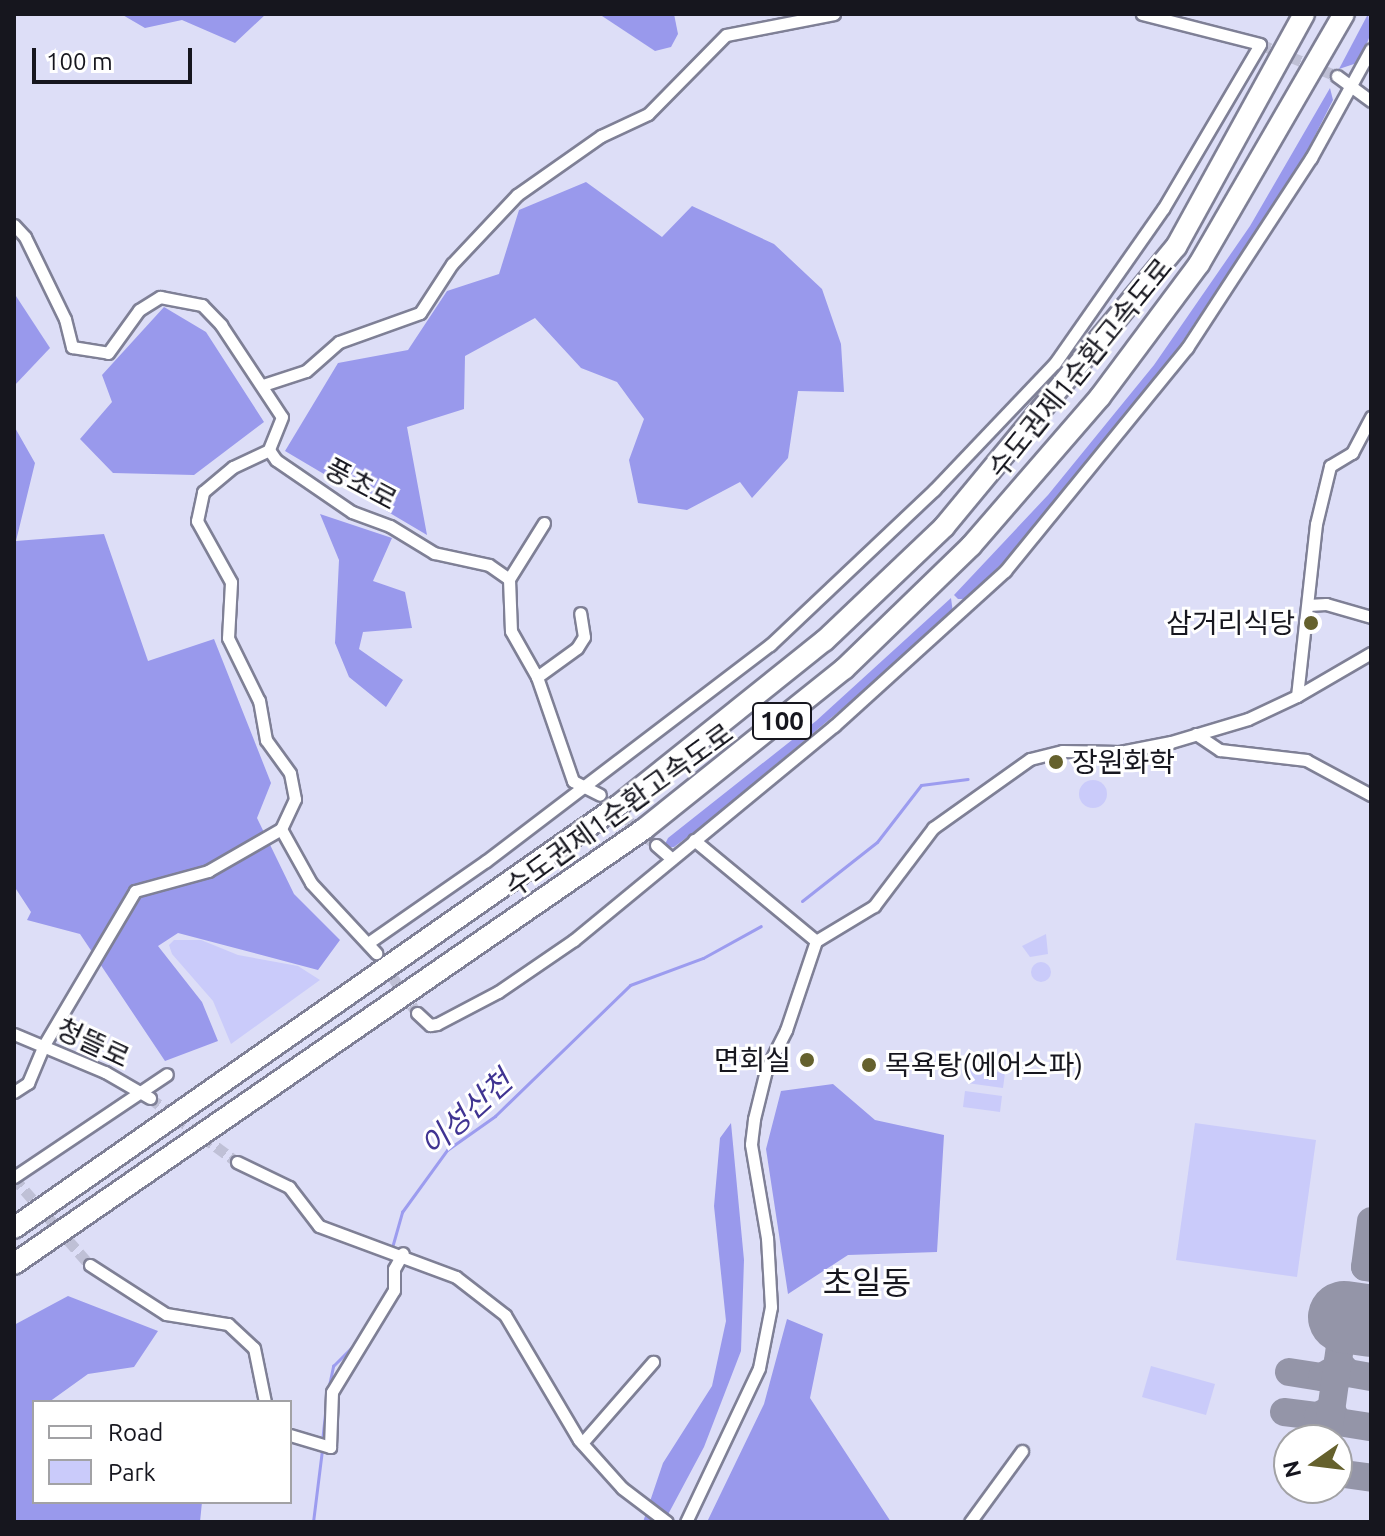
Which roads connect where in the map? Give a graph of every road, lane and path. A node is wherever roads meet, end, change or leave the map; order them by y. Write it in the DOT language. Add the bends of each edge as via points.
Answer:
graph roads {
  1 [pos="834,14"];
  2 [pos="1142,14"];
  3 [pos="1304,14"];
  4 [pos="1344,14"];
  5 [pos="1371,49"];
  6 [pos="1337,76"];
  7 [pos="1353,84"];
  8 [pos="1371,101"];
  9 [pos="14,225"];
  10 [pos="263,385"];
  11 [pos="1371,417"];
  12 [pos="269,450"];
  13 [pos="544,523"];
  14 [pos="509,579"];
  15 [pos="1308,605"];
  16 [pos="580,613"];
  17 [pos="1371,617"];
  18 [pos="1371,653"];
  19 [pos="537,677"];
  20 [pos="1297,696"];
  21 [pos="1196,734"];
  22 [pos="582,785"];
  23 [pos="600,795"];
  24 [pos="1371,795"];
  25 [pos="281,829"];
  26 [pos="694,840"];
  27 [pos="656,845"];
  28 [pos="672,859"];
  29 [pos="816,941"];
  30 [pos="417,1013"];
  31 [pos="14,1034"];
  32 [pos="44,1045"];
  33 [pos="167,1074"];
  34 [pos="138,1091"];
  35 [pos="14,1092"];
  36 [pos="150,1098"];
  37 [pos="237,1162"];
  38 [pos="14,1177"];
  39 [pos="14,1228"];
  40 [pos="403,1253"];
  41 [pos="90,1265"];
  42 [pos="14,1267"];
  43 [pos="653,1362"];
  44 [pos="265,1400"];
  45 [pos="292,1436"];
  46 [pos="582,1443"];
  47 [pos="1022,1451"];
  48 [pos="667,1522"];
  49 [pos="686,1522"];
  50 [pos="970,1522"];
  1 -- 10 [label="street" via="726,35 648,114 601,136 517,195 452,264 420,313 339,342 306,371"];
  2 -- 22 [label="street" via="1260,44 1124,268 1055,363 934,490 770,645"];
  3 -- 39 [label="highway, 수도권제1순환고속도로 / 100" via="1176,247 944,527 857,610 619,805"];
  4 -- 42 [label="highway, 수도권제1순환고속도로 / 100" via="1199,264 1100,397 971,546 844,669 631,839"];
  5 -- 7 [label="street"];
  6 -- 7 [label="street"];
  7 -- 8 [label="street"];
  7 -- 26 [label="street" via="1294,187 1187,348 1028,545 938,635"];
  9 -- 10 [label="street" via="65,319 72,347 108,353 139,310 171,295 213,313"];
  10 -- 12 [label="street" via="282,417"];
  11 -- 15 [label="street" via="1352,453 1330,466 1316,524"];
  12 -- 14 [label="street, 풍초로" via="321,495 434,553 489,565"];
  12 -- 25 [label="street" via="233,467 203,492 197,521 231,582 228,638 259,701 266,740 290,773 295,799"];
  13 -- 14 [label="street"];
  14 -- 19 [label="street" via="511,631"];
  15 -- 17 [label="street" via="1326,604"];
  15 -- 20 [label="street"];
  16 -- 19 [label="street" via="584,637 577,648"];
  18 -- 20 [label="street"];
  19 -- 22 [label="street" via="573,781"];
  20 -- 21 [label="street"];
  21 -- 24 [label="street" via="1220,750 1306,760"];
  21 -- 29 [label="street" via="1120,752 1062,751 1030,759 933,828 874,906"];
  22 -- 23 [label="street"];
  22 -- 25 [label="street" via="372,948 311,883"];
  25 -- 32 [label="street" via="208,871 135,891"];
  26 -- 28 [label="street"];
  26 -- 29 [label="street"];
  27 -- 28 [label="street"];
  28 -- 30 [label="street" via="601,920 498,992 437,1024 430,1025"];
  29 -- 49 [label="street" via="786,1030 766,1070 754,1119 751,1144 767,1238 771,1307 759,1368"];
  31 -- 32 [label="street, 청뜰로"];
  32 -- 34 [label="street, 청뜰로"];
  32 -- 35 [label="street" via="28,1083"];
  33 -- 34 [label="street"];
  34 -- 36 [label="street, 청뜰로"];
  34 -- 38 [label="street"];
  37 -- 40 [label="street" via="289,1187 319,1226"];
  40 -- 45 [label="street" via="394,1269 394,1290 332,1392 330,1447"];
  40 -- 46 [label="street" via="456,1277 505,1315"];
  41 -- 44 [label="street" via="166,1314 228,1324 254,1348"];
  43 -- 46 [label="street"];
  46 -- 48 [label="street" via="622,1488"];
  47 -- 50 [label="street"];
}
